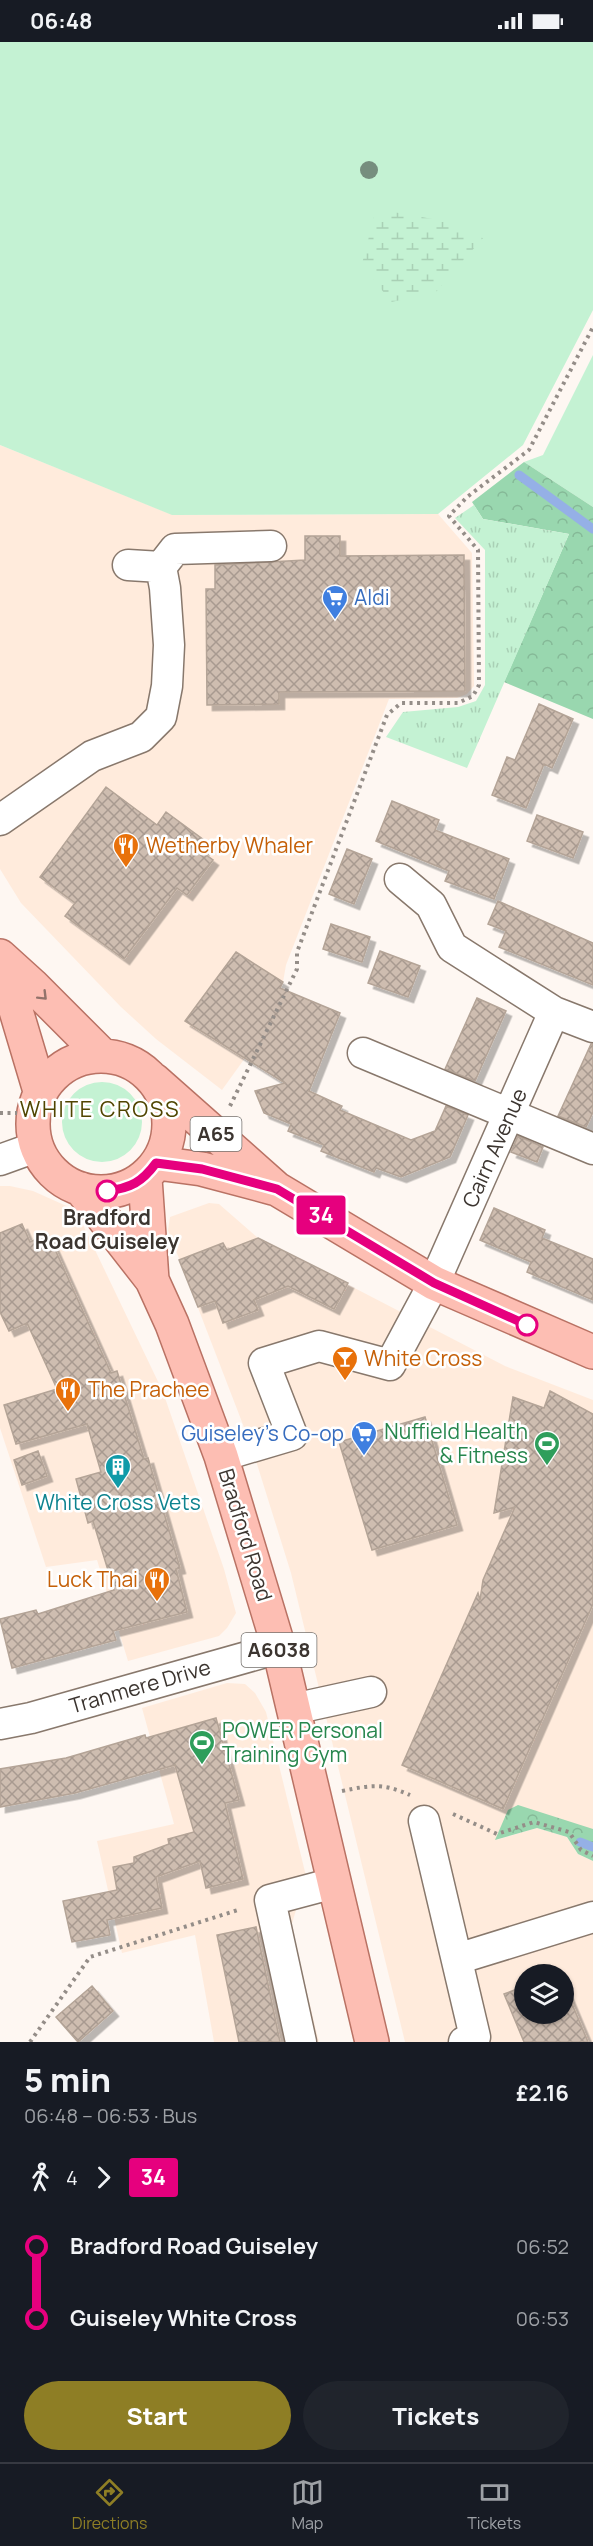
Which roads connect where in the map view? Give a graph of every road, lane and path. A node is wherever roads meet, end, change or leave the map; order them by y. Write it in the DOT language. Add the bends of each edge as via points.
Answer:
graph roads {
  1 [pos="593,327"];
  2 [pos="271,546"];
  3 [pos="128,565"];
  4 [pos="161,567"];
  5 [pos="0,820"];
  6 [pos="400,879"];
  7 [pos="0,957"];
  8 [pos="554,1012"];
  9 [pos="593,1027"];
  10 [pos="363,1053"];
  11 [pos="102,1055"];
  12 [pos="154,1080"];
  13 [pos="40,1091"];
  14 [pos="229,1109"];
  15 [pos="510,1114"];
  16 [pos="36,1148"];
  17 [pos="593,1149"];
  18 [pos="0,1160"];
  19 [pos="151,1171"];
  20 [pos="81,1189"];
  21 [pos="277,1189"];
  22 [pos="152,1280"];
  23 [pos="434,1283"];
  24 [pos="593,1352"];
  25 [pos="221,1456"];
  26 [pos="279,1648"];
  27 [pos="371,1692"];
  28 [pos="293,1709"];
  29 [pos="0,1724"];
  30 [pos="424,1821"];
  31 [pos="497,1834"];
  32 [pos="593,1856"];
  33 [pos="334,1883"];
  34 [pos="270,1900"];
  35 [pos="593,1917"];
  36 [pos="457,1959"];
  37 [pos="30,2042"];
  38 [pos="302,2042"];
  39 [pos="372,2042"];
  40 [pos="464,2042"];
  1 -- 14 [label="path" via="529,450 466,497 449,516 478,550 479,685 473,696 458,703 401,703 387,715 297,952 297,969"];
  2 -- 4 [label="street" via="175,549"];
  3 -- 4 [label="street"];
  4 -- 5 [label="street" via="169,645 161,717 141,737 92,756"];
  6 -- 8 [label="street" via="431,905 452,947"];
  7 -- 11 [label="main road, one-way"];
  7 -- 13 [label="main road"];
  8 -- 9 [label="street"];
  8 -- 15 [label="street, Cairn Avenue"];
  10 -- 15 [label="street"];
  11 -- 12 [label="main road, A65" via="139,1066"];
  11 -- 13 [label="main road, A65" via="66,1064"];
  12 -- 19 [label="main road, A65" via="165,1099 169,1121 166,1143"];
  12 -- 21 [label="main road, A65"];
  13 -- 16 [label="main road, A65" via="33,1113"];
  15 -- 17 [label="street"];
  15 -- 23 [label="street, Cairn Avenue"];
  16 -- 18 [label="street"];
  16 -- 20 [label="main road, A65" via="46,1166"];
  19 -- 20 [label="main road, A65" via="122,1189"];
  19 -- 21 [label="main road, A65" via="202,1169"];
  19 -- 22 [label="main road, Bradford Road / A6038"];
  20 -- 22 [label="main road, Bradford Road / A6038"];
  21 -- 23 [label="main road, A65"];
  22 -- 25 [label="main road, Bradford Road / A6038"];
  23 -- 24 [label="main road, A65"];
  23 -- 25 [label="street, Cairn Avenue" via="390,1365 318,1346 264,1363 292,1436"];
  25 -- 26 [label="main road, Bradford Road / A6038"];
  26 -- 28 [label="main road, Bradford Road / A6038"];
  26 -- 29 [label="street, Tranmere Drive"];
  27 -- 28 [label="street"];
  28 -- 33 [label="main road, Bradford Road / A6038"];
  30 -- 36 [label="street"];
  31 -- 32 [label="path" via="534,1822 570,1832 581,1850"];
  33 -- 34 [label="street"];
  33 -- 39 [label="main road, Bradford Road / A6038"];
  34 -- 37 [label="path" via="90,1957"];
  34 -- 38 [label="street"];
  35 -- 36 [label="street"];
  36 -- 40 [label="street" via="475,2037"];
}
